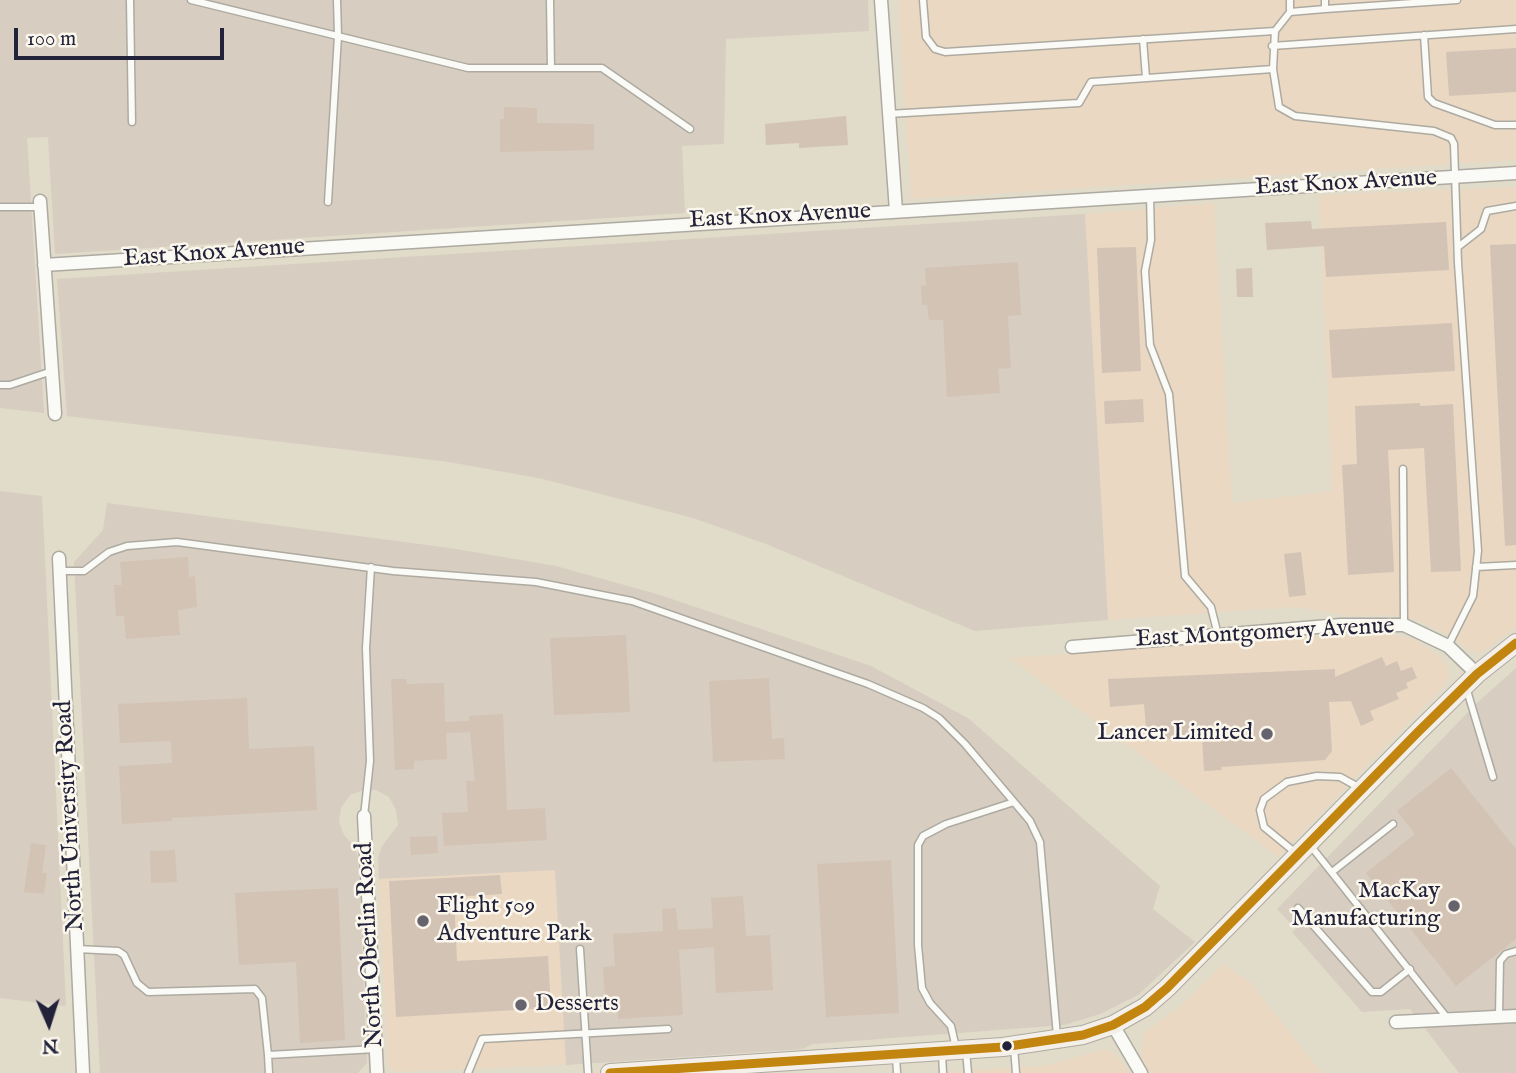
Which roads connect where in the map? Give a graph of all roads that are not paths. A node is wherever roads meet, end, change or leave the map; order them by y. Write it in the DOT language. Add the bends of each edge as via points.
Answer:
graph roads {
  1 [pos="130,0"];
  2 [pos="191,0"];
  3 [pos="337,0"];
  4 [pos="550,0"];
  5 [pos="881,0"];
  6 [pos="923,0"];
  7 [pos="1290,0"];
  8 [pos="1325,0"];
  9 [pos="1457,0"];
  10 [pos="1325,9"];
  11 [pos="1290,12"];
  12 [pos="1516,29"];
  13 [pos="1275,31"];
  14 [pos="1424,35"];
  15 [pos="338,36"];
  16 [pos="1143,39"];
  17 [pos="1272,46"];
  18 [pos="551,68"];
  19 [pos="1273,69"];
  20 [pos="1146,78"];
  21 [pos="888,114"];
  22 [pos="132,122"];
  23 [pos="1516,125"];
  24 [pos="690,130"];
  25 [pos="1516,173"];
  26 [pos="1457,177"];
  27 [pos="1150,195"];
  28 [pos="328,202"];
  29 [pos="41,204"];
  30 [pos="1516,206"];
  31 [pos="0,207"];
  32 [pos="896,211"];
  33 [pos="1458,247"];
  34 [pos="44,265"];
  35 [pos="52,371"];
  36 [pos="0,385"];
  37 [pos="55,414"];
  38 [pos="1403,469"];
  39 [pos="60,565"];
  40 [pos="1516,565"];
  41 [pos="1476,567"];
  42 [pos="371,568"];
  43 [pos="1404,625"];
  44 [pos="1219,635"];
  45 [pos="1516,643"];
  46 [pos="1448,646"];
  47 [pos="1072,647"];
  48 [pos="1471,680"];
  49 [pos="1493,778"];
  50 [pos="1362,789"];
  51 [pos="1014,802"];
  52 [pos="364,816"];
  53 [pos="1393,824"];
  54 [pos="1304,849"];
  55 [pos="1332,872"];
  56 [pos="1298,908"];
  57 [pos="580,949"];
  58 [pos="77,950"];
  59 [pos="1516,951"];
  60 [pos="1410,969"];
  61 [pos="1516,1016"];
  62 [pos="1499,1017"];
  63 [pos="1448,1019"];
  64 [pos="1396,1022"];
  65 [pos="1113,1025"];
  66 [pos="668,1029"];
  67 [pos="586,1033"];
  68 [pos="1057,1040"];
  69 [pos="1014,1046"];
  70 [pos="376,1049"];
  71 [pos="954,1050"];
  72 [pos="896,1054"];
  73 [pos="268,1055"];
  74 [pos="818,1066"];
  75 [pos="784,1067"];
  76 [pos="689,1070"];
  77 [pos="1140,1071"];
  78 [pos="83,1073"];
  79 [pos="269,1073"];
  80 [pos="377,1073"];
  81 [pos="468,1073"];
  82 [pos="588,1073"];
  83 [pos="610,1073"];
  84 [pos="897,1073"];
  85 [pos="943,1073"];
  86 [pos="968,1073"];
  87 [pos="1016,1073"];
  1 -- 22 [label="lane"];
  2 -- 15 [label="lane"];
  3 -- 15 [label="lane"];
  4 -- 18 [label="lane"];
  5 -- 21 [label="street"];
  6 -- 16 [label="lane" via="926,37 935,49 945,52"];
  7 -- 11 [label="lane"];
  8 -- 10 [label="lane"];
  9 -- 10 [label="lane"];
  10 -- 11 [label="lane"];
  11 -- 13 [label="lane"];
  12 -- 14 [label="lane"];
  13 -- 16 [label="lane"];
  13 -- 17 [label="lane"];
  14 -- 17 [label="lane"];
  14 -- 23 [label="lane" via="1428,97 1434,103 1495,125"];
  15 -- 18 [label="lane" via="468,68"];
  15 -- 28 [label="lane"];
  16 -- 20 [label="lane"];
  17 -- 19 [label="lane"];
  18 -- 24 [label="lane" via="602,68"];
  19 -- 20 [label="lane"];
  19 -- 26 [label="lane" via="1275,98 1285,112 1445,135 1454,144"];
  20 -- 21 [label="lane" via="1090,82 1079,103"];
  21 -- 32 [label="street"];
  25 -- 26 [label="street, East Knox Avenue"];
  26 -- 27 [label="street, East Knox Avenue"];
  26 -- 33 [label="lane"];
  27 -- 32 [label="street, East Knox Avenue"];
  27 -- 44 [label="lane" via="1151,240 1145,271 1150,345 1169,394 1185,576 1211,607"];
  29 -- 31 [label="lane"];
  29 -- 34 [label="street"];
  30 -- 33 [label="lane" via="1487,211 1481,229"];
  32 -- 34 [label="street, East Knox Avenue"];
  33 -- 41 [label="lane"];
  34 -- 35 [label="street"];
  35 -- 36 [label="lane"];
  35 -- 37 [label="street"];
  38 -- 43 [label="lane"];
  39 -- 42 [label="lane" via="84,571 108,552 156,542 210,545"];
  39 -- 58 [label="street, North University Road"];
  40 -- 41 [label="lane"];
  41 -- 46 [label="lane" via="1473,596"];
  42 -- 51 [label="lane" via="536,582 632,601 868,684 939,718"];
  42 -- 52 [label="lane" via="366,648 370,761"];
  43 -- 44 [label="street, East Montgomery Avenue"];
  43 -- 46 [label="street, East Montgomery Avenue"];
  44 -- 47 [label="street, East Montgomery Avenue"];
  45 -- 48 [label="main road"];
  46 -- 48 [label="street, East Montgomery Avenue"];
  48 -- 49 [label="lane"];
  48 -- 50 [label="main road"];
  50 -- 54 [label="main road"];
  50 -- 54 [label="lane" via="1340,777 1317,776 1287,782 1265,799 1260,810 1264,827"];
  51 -- 68 [label="lane" via="1030,821 1043,853"];
  51 -- 71 [label="lane" via="946,824 923,836 918,845 922,988 951,1026"];
  52 -- 70 [label="street, North Oberlin Road"];
  53 -- 55 [label="lane"];
  54 -- 55 [label="lane"];
  54 -- 65 [label="main road" via="1167,988"];
  55 -- 60 [label="lane"];
  56 -- 60 [label="lane" via="1373,992 1390,987"];
  57 -- 67 [label="lane"];
  58 -- 73 [label="lane" via="118,951 137,983 148,992 255,989 262,998"];
  58 -- 78 [label="street, North University Road"];
  59 -- 62 [label="lane" via="1500,961"];
  60 -- 63 [label="lane"];
  61 -- 62 [label="street"];
  62 -- 63 [label="street"];
  63 -- 64 [label="street"];
  65 -- 68 [label="main road"];
  65 -- 77 [label="street"];
  66 -- 67 [label="lane"];
  67 -- 81 [label="lane" via="482,1039"];
  67 -- 82 [label="lane"];
  68 -- 69 [label="main road"];
  69 -- 71 [label="main road"];
  69 -- 87 [label="lane"];
  70 -- 73 [label="lane"];
  70 -- 80 [label="street, North Oberlin Road"];
  71 -- 72 [label="main road"];
  71 -- 85 [label="lane"];
  71 -- 86 [label="lane"];
  72 -- 74 [label="main road"];
  72 -- 84 [label="lane"];
  73 -- 79 [label="lane"];
  74 -- 75 [label="main road"];
  75 -- 76 [label="main road"];
  76 -- 83 [label="main road"];
}
